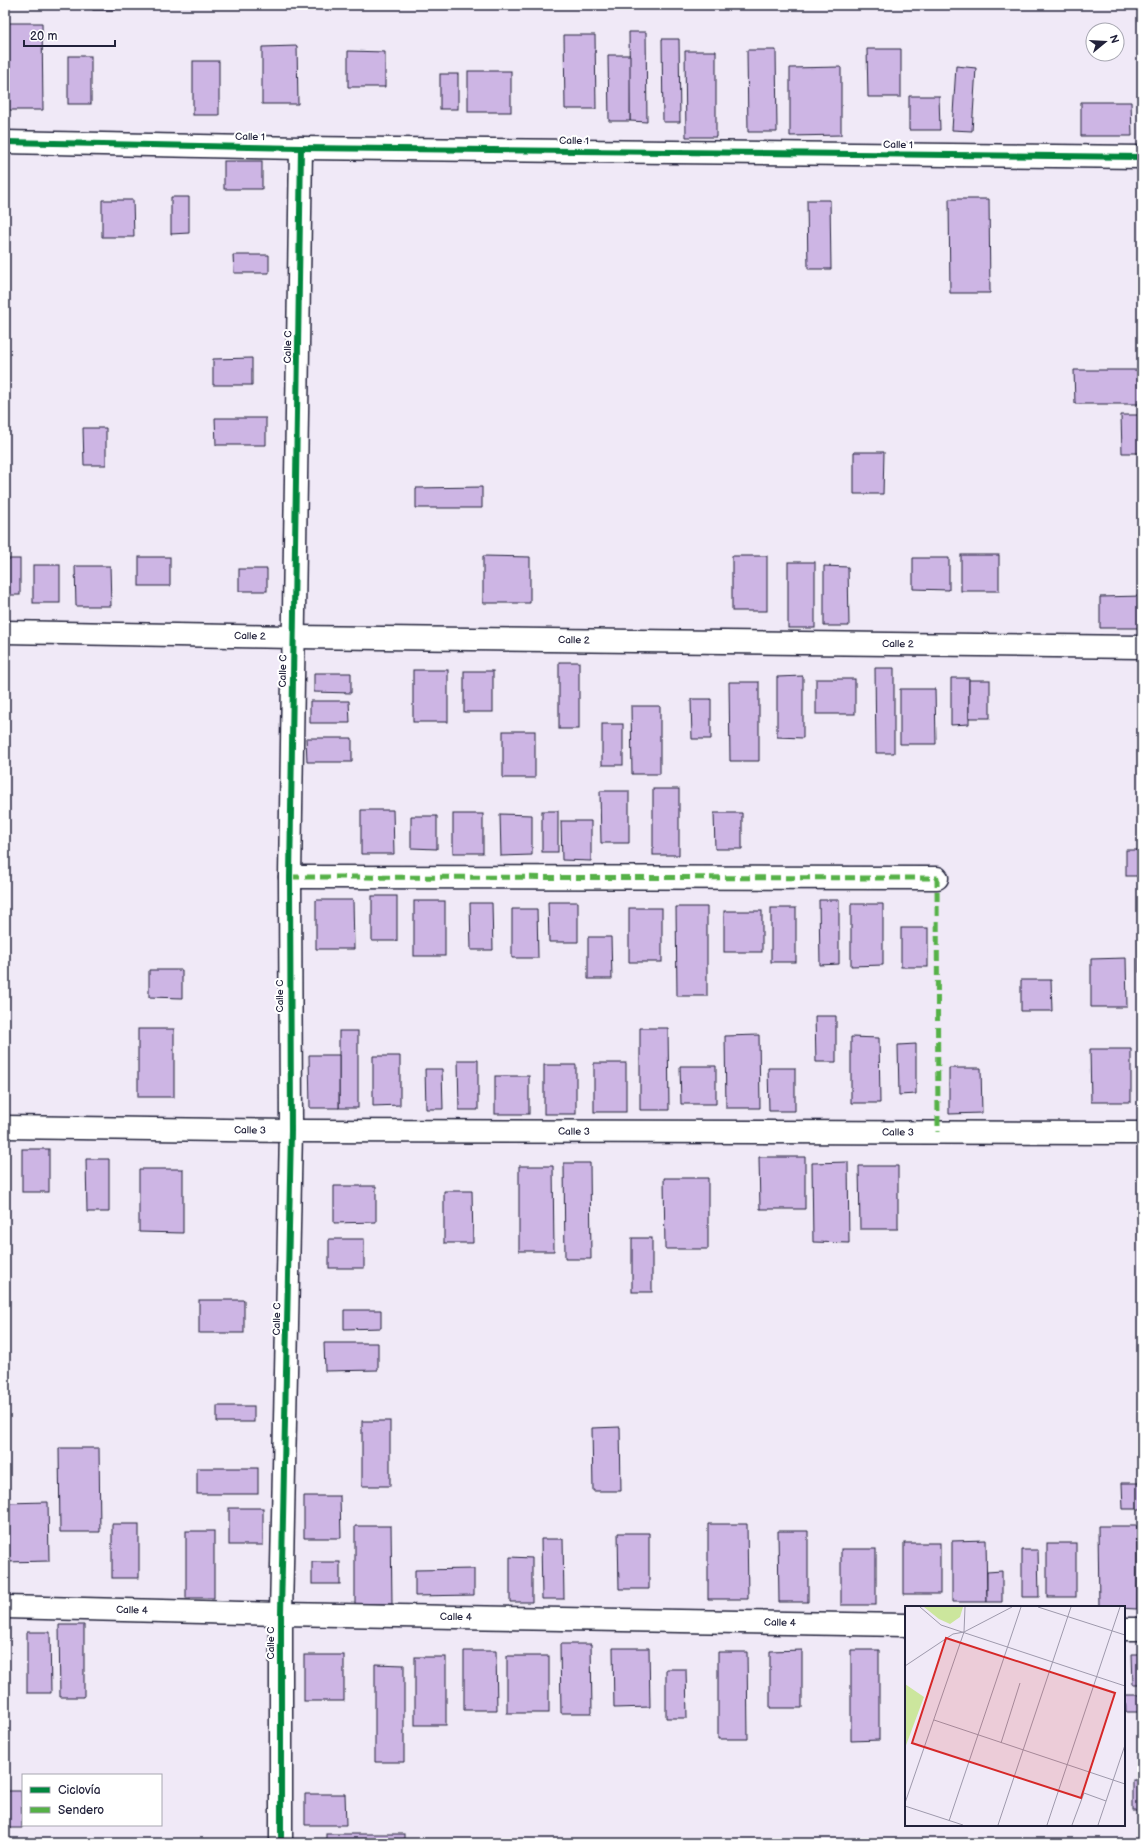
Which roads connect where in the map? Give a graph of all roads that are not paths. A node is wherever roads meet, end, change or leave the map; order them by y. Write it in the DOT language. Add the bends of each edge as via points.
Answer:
graph roads {
  1 [pos="5,142"];
  2 [pos="301,148"];
  3 [pos="1142,158"];
  4 [pos="5,632"];
  5 [pos="294,637"];
  6 [pos="1142,647"];
  7 [pos="290,877"];
  8 [pos="937,878"];
  9 [pos="5,1127"];
  10 [pos="291,1131"];
  11 [pos="1142,1133"];
  12 [pos="5,1606"];
  13 [pos="282,1614"];
  14 [pos="905,1625"];
  15 [pos="1125,1629"];
  16 [pos="1142,1629"];
  17 [pos="281,1843"];
  1 -- 2 [label="street, Calle 1"];
  2 -- 3 [label="street, Calle 1"];
  2 -- 5 [label="street, Calle C"];
  4 -- 5 [label="street, Calle 2"];
  5 -- 6 [label="street, Calle 2"];
  5 -- 7 [label="street, Calle C"];
  7 -- 8 [label="street"];
  7 -- 10 [label="street, Calle C"];
  9 -- 10 [label="street, Calle 3"];
  10 -- 11 [label="street, Calle 3"];
  10 -- 13 [label="street, Calle C"];
  12 -- 13 [label="street, Calle 4"];
  13 -- 14 [label="street, Calle 4"];
  13 -- 17 [label="street, Calle C"];
  15 -- 16 [label="street"];
}
